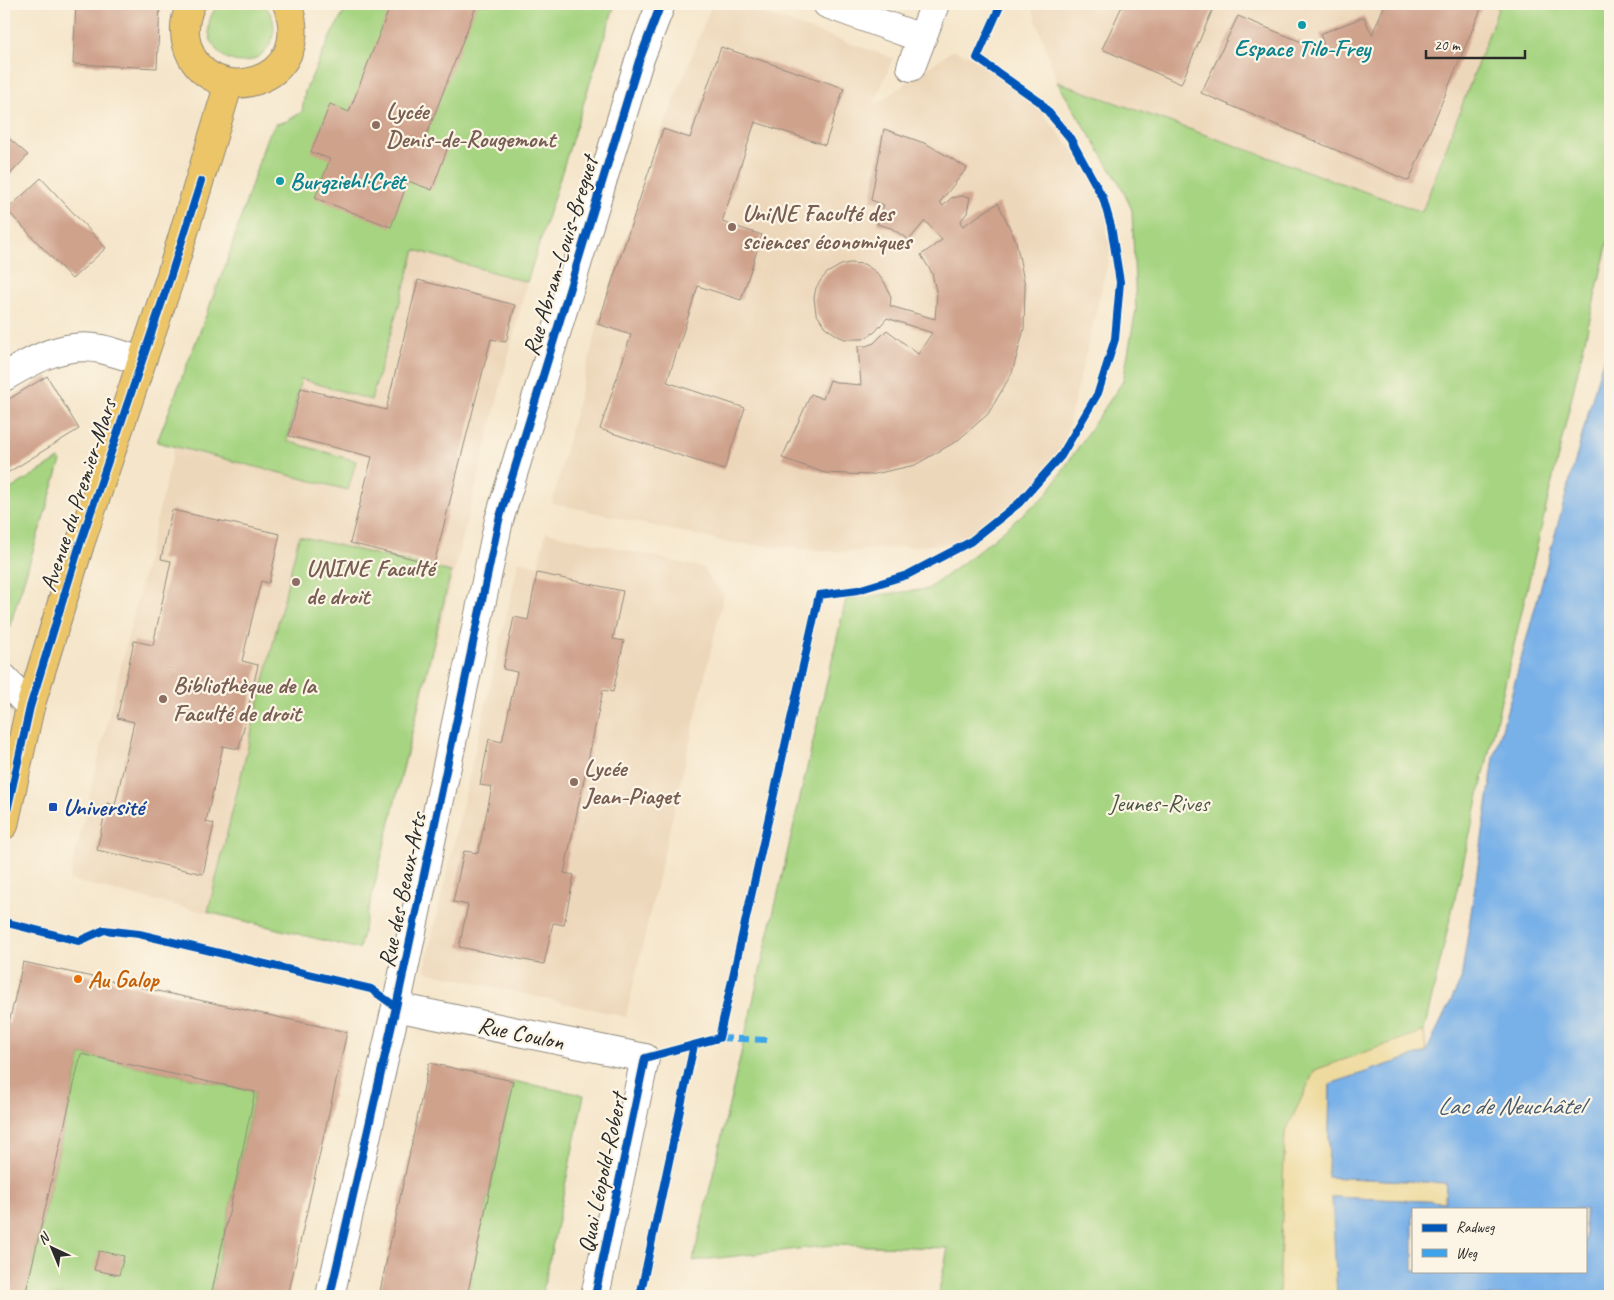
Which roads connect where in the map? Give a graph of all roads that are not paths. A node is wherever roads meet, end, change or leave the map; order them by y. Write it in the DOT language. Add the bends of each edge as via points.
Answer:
graph roads {
  1 [pos="191,4"];
  2 [pos="286,4"];
  3 [pos="661,4"];
  4 [pos="826,4"];
  5 [pos="935,4"];
  6 [pos="921,38"];
  7 [pos="911,67"];
  8 [pos="229,83"];
  9 [pos="142,361"];
  10 [pos="4,377"];
  11 [pos="500,520"];
  12 [pos="4,678"];
  13 [pos="30,707"];
  14 [pos="4,825"];
  15 [pos="396,1007"];
  16 [pos="645,1058"];
  17 [pos="330,1296"];
  18 [pos="595,1296"];
  1 -- 8 [label="main road" via="185,25 189,51 206,73"];
  2 -- 8 [label="main road" via="292,18 293,35 279,67 248,83"];
  3 -- 11 [label="street, Rue Abram-Louis-Breguet" via="639,61"];
  4 -- 6 [label="street"];
  5 -- 6 [label="street"];
  6 -- 7 [label="street"];
  8 -- 9 [label="main road, Avenue du Premier-Mars" via="196,198"];
  9 -- 10 [label="street" via="100,348 70,347 46,354"];
  9 -- 13 [label="main road, Avenue du Premier-Mars" via="80,544"];
  11 -- 15 [label="street, Rue des Beaux-Arts"];
  12 -- 13 [label="street"];
  13 -- 14 [label="main road, Avenue du Premier-Mars"];
  15 -- 16 [label="street, Rue Coulon"];
  15 -- 17 [label="street, Rue des Beaux-Arts"];
  16 -- 18 [label="street, Quai Léopold-Robert"];
}
